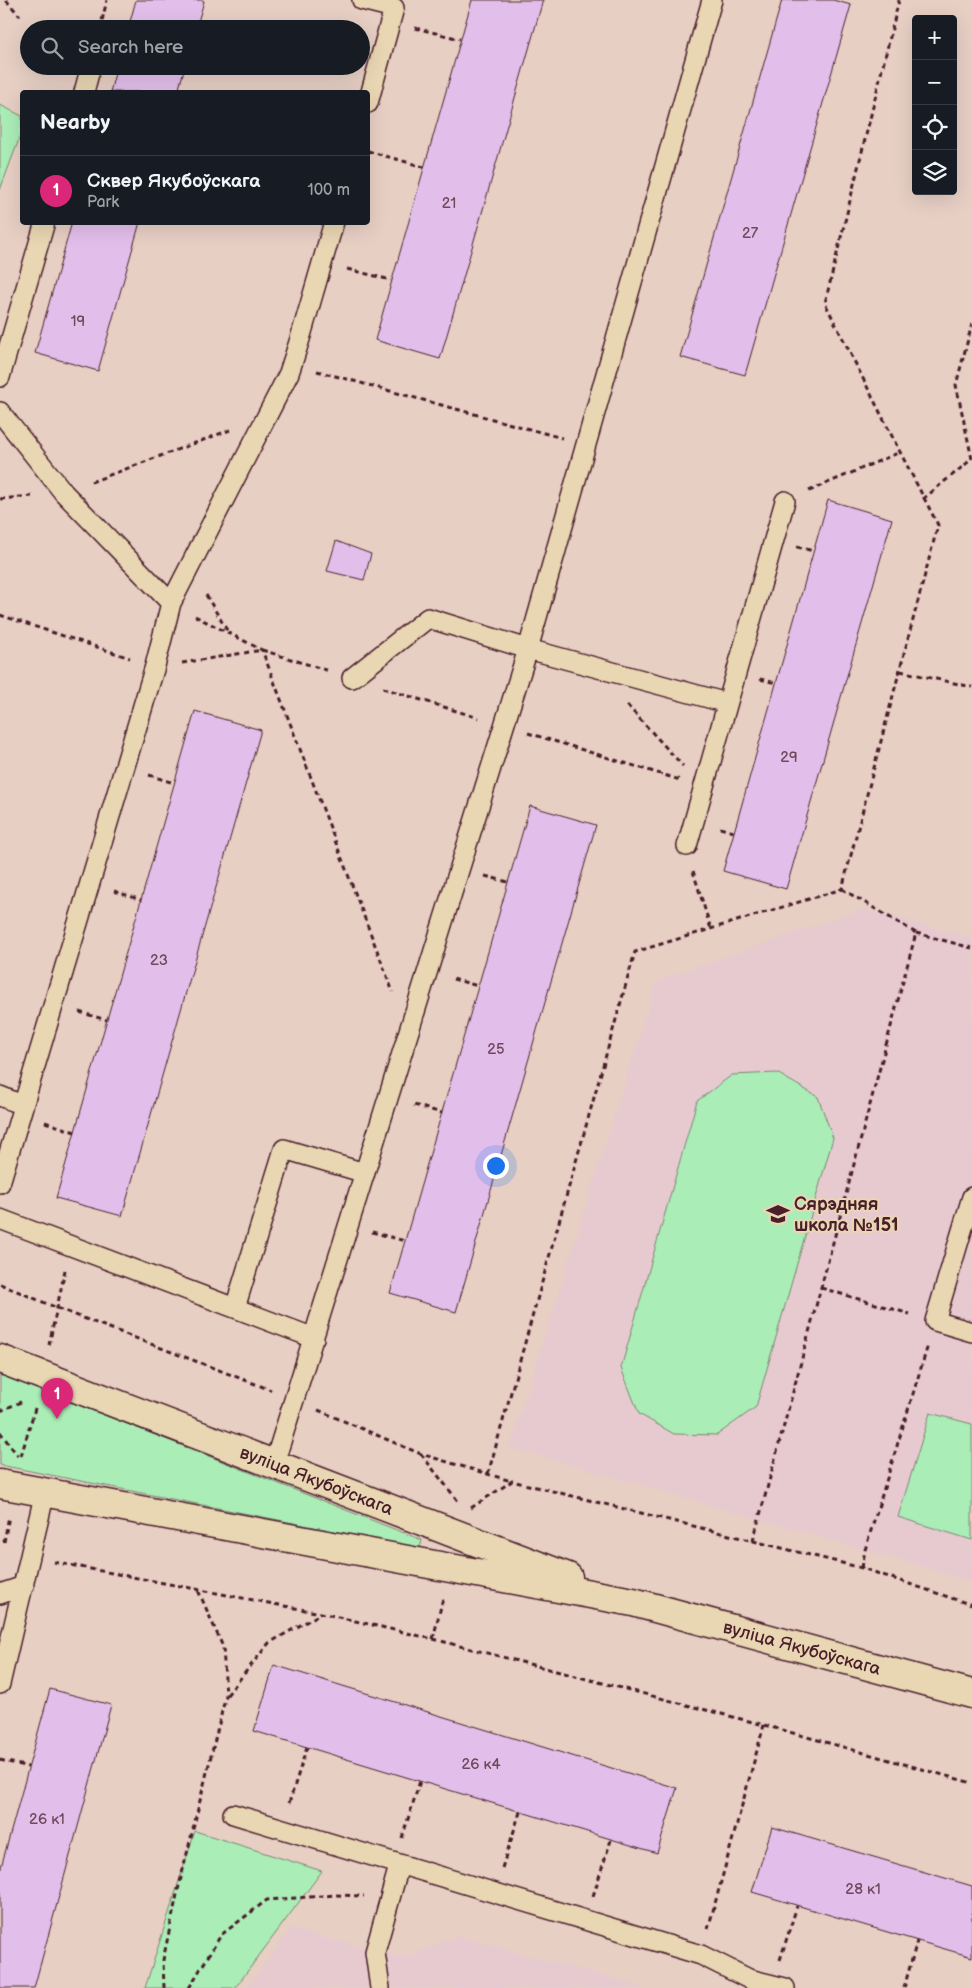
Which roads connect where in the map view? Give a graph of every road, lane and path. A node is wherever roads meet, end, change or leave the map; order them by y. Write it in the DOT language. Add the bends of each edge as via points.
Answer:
graph roads {
  1 [pos="6,0"];
  2 [pos="107,0"];
  3 [pos="362,0"];
  4 [pos="712,0"];
  5 [pos="899,0"];
  6 [pos="20,16"];
  7 [pos="102,20"];
  8 [pos="390,22"];
  9 [pos="460,39"];
  10 [pos="89,75"];
  11 [pos="85,90"];
  12 [pos="370,96"];
  13 [pos="370,152"];
  14 [pos="424,167"];
  15 [pos="44,225"];
  16 [pos="333,225"];
  17 [pos="322,262"];
  18 [pos="392,280"];
  19 [pos="972,324"];
  20 [pos="313,370"];
  21 [pos="0,377"];
  22 [pos="0,412"];
  23 [pos="268,414"];
  24 [pos="586,444"];
  25 [pos="900,452"];
  26 [pos="972,459"];
  27 [pos="64,492"];
  28 [pos="0,499"];
  29 [pos="923,499"];
  30 [pos="785,501"];
  31 [pos="190,566"];
  32 [pos="170,603"];
  33 [pos="0,615"];
  34 [pos="228,633"];
  35 [pos="528,649"];
  36 [pos="262,650"];
  37 [pos="155,666"];
  38 [pos="900,671"];
  39 [pos="352,678"];
  40 [pos="972,687"];
  41 [pos="623,701"];
  42 [pos="727,703"];
  43 [pos="503,726"];
  44 [pos="703,788"];
  45 [pos="687,846"];
  46 [pos="694,874"];
  47 [pos="842,889"];
  48 [pos="712,929"];
  49 [pos="916,932"];
  50 [pos="972,948"];
  51 [pos="409,1032"];
  52 [pos="0,1096"];
  53 [pos="22,1105"];
  54 [pos="365,1173"];
  55 [pos="0,1183"];
  56 [pos="972,1197"];
  57 [pos="0,1219"];
  58 [pos="349,1225"];
  59 [pos="405,1241"];
  60 [pos="70,1245"];
  61 [pos="0,1284"];
  62 [pos="821,1288"];
  63 [pos="57,1308"];
  64 [pos="235,1308"];
  65 [pos="935,1321"];
  66 [pos="972,1332"];
  67 [pos="314,1338"];
  68 [pos="0,1359"];
  69 [pos="42,1375"];
  70 [pos="295,1400"];
  71 [pos="0,1432"];
  72 [pos="422,1454"];
  73 [pos="274,1464"];
  74 [pos="488,1474"];
  75 [pos="512,1481"];
  76 [pos="0,1484"];
  77 [pos="45,1492"];
  78 [pos="460,1504"];
  79 [pos="466,1511"];
  80 [pos="753,1540"];
  81 [pos="29,1557"];
  82 [pos="862,1568"];
  83 [pos="24,1586"];
  84 [pos="197,1590"];
  85 [pos="0,1594"];
  86 [pos="632,1602"];
  87 [pos="972,1605"];
  88 [pos="321,1613"];
  89 [pos="0,1684"];
  90 [pos="972,1694"];
  91 [pos="226,1695"];
  92 [pos="764,1725"];
  93 [pos="307,1747"];
  94 [pos="0,1760"];
  95 [pos="28,1767"];
  96 [pos="420,1781"];
  97 [pos="972,1783"];
  98 [pos="520,1812"];
  99 [pos="233,1814"];
  100 [pos="280,1829"];
  101 [pos="611,1840"];
  102 [pos="399,1866"];
  103 [pos="495,1894"];
  104 [pos="391,1897"];
  105 [pos="797,1906"];
  106 [pos="586,1921"];
  107 [pos="917,1941"];
  108 [pos="701,1955"];
  109 [pos="779,1986"];
  110 [pos="383,1987"];
  111 [pos="164,1988"];
  112 [pos="189,1988"];
  113 [pos="904,1988"];
  1 -- 6 [label="path"];
  2 -- 7 [label="path"];
  3 -- 8 [label="lane" via="394,8"];
  4 -- 24 [label="lane"];
  5 -- 25 [label="path" via="825,303"];
  8 -- 9 [label="path"];
  8 -- 12 [label="lane"];
  10 -- 11 [label="lane"];
  13 -- 14 [label="path"];
  15 -- 21 [label="lane"];
  16 -- 17 [label="lane"];
  17 -- 18 [label="path"];
  17 -- 23 [label="lane" via="289,373"];
  19 -- 26 [label="path" via="956,385"];
  20 -- 24 [label="path"];
  22 -- 27 [label="lane"];
  23 -- 27 [label="path"];
  23 -- 31 [label="lane"];
  24 -- 35 [label="lane"];
  25 -- 29 [label="path"];
  25 -- 30 [label="path"];
  26 -- 29 [label="path"];
  27 -- 28 [label="path"];
  27 -- 32 [label="lane"];
  29 -- 38 [label="path" via="938,525"];
  30 -- 42 [label="lane"];
  31 -- 32 [label="lane"];
  31 -- 34 [label="path"];
  32 -- 34 [label="path"];
  32 -- 37 [label="lane"];
  33 -- 37 [label="path"];
  34 -- 36 [label="path"];
  35 -- 39 [label="lane" via="428,618"];
  35 -- 42 [label="lane"];
  35 -- 43 [label="lane"];
  36 -- 37 [label="path"];
  36 -- 39 [label="path"];
  36 -- 51 [label="path"];
  37 -- 53 [label="lane"];
  38 -- 40 [label="path"];
  38 -- 47 [label="path"];
  39 -- 43 [label="path"];
  41 -- 44 [label="path"];
  42 -- 44 [label="lane"];
  43 -- 44 [label="path"];
  43 -- 51 [label="lane"];
  44 -- 45 [label="lane"];
  46 -- 48 [label="path"];
  47 -- 48 [label="path"];
  47 -- 49 [label="path"];
  48 -- 74 [label="path" via="635,952"];
  49 -- 50 [label="path"];
  49 -- 62 [label="path"];
  51 -- 54 [label="lane"];
  52 -- 53 [label="lane"];
  53 -- 55 [label="lane"];
  54 -- 58 [label="lane"];
  54 -- 64 [label="lane" via="284,1149"];
  56 -- 65 [label="lane"];
  57 -- 60 [label="lane"];
  58 -- 59 [label="path"];
  58 -- 67 [label="lane"];
  60 -- 63 [label="path"];
  60 -- 64 [label="lane"];
  61 -- 63 [label="path"];
  62 -- 65 [label="path"];
  62 -- 80 [label="path"];
  63 -- 69 [label="path"];
  63 -- 70 [label="path"];
  64 -- 67 [label="lane"];
  65 -- 66 [label="lane"];
  65 -- 82 [label="path"];
  67 -- 70 [label="lane"];
  68 -- 69 [label="main road, вуліца Якубоўскага"];
  69 -- 71 [label="path" via="40,1393 20,1459"];
  69 -- 73 [label="main road, вуліца Якубоўскага"];
  70 -- 72 [label="path"];
  70 -- 73 [label="lane"];
  72 -- 74 [label="path"];
  72 -- 78 [label="path"];
  73 -- 86 [label="main road, вуліца Якубоўскага"];
  74 -- 75 [label="path"];
  75 -- 79 [label="path"];
  75 -- 80 [label="path"];
  76 -- 77 [label="main road, вуліца Якубоўскага"];
  77 -- 81 [label="lane"];
  77 -- 86 [label="main road, вуліца Якубоўскага"];
  80 -- 82 [label="path"];
  81 -- 83 [label="lane"];
  81 -- 84 [label="path"];
  82 -- 87 [label="path"];
  83 -- 85 [label="lane"];
  83 -- 89 [label="lane"];
  84 -- 88 [label="path"];
  84 -- 91 [label="path" via="223,1647"];
  86 -- 90 [label="main road, вуліца Якубоўскага"];
  88 -- 91 [label="path" via="269,1643"];
  88 -- 92 [label="path" via="433,1638"];
  91 -- 111 [label="path" via="163,1960"];
  92 -- 97 [label="path"];
  92 -- 108 [label="path"];
  93 -- 100 [label="path"];
  94 -- 95 [label="path"];
  96 -- 102 [label="path" via="400,1845"];
  98 -- 103 [label="path"];
  99 -- 100 [label="lane"];
  100 -- 102 [label="lane"];
  101 -- 106 [label="path"];
  102 -- 103 [label="lane"];
  102 -- 104 [label="lane"];
  103 -- 106 [label="lane"];
  104 -- 110 [label="lane" via="375,1952"];
  104 -- 112 [label="path" via="337,1895 267,1900 221,1935"];
  105 -- 109 [label="path"];
  106 -- 108 [label="lane"];
  107 -- 113 [label="path"];
  108 -- 109 [label="lane" via="750,1979"];
}
